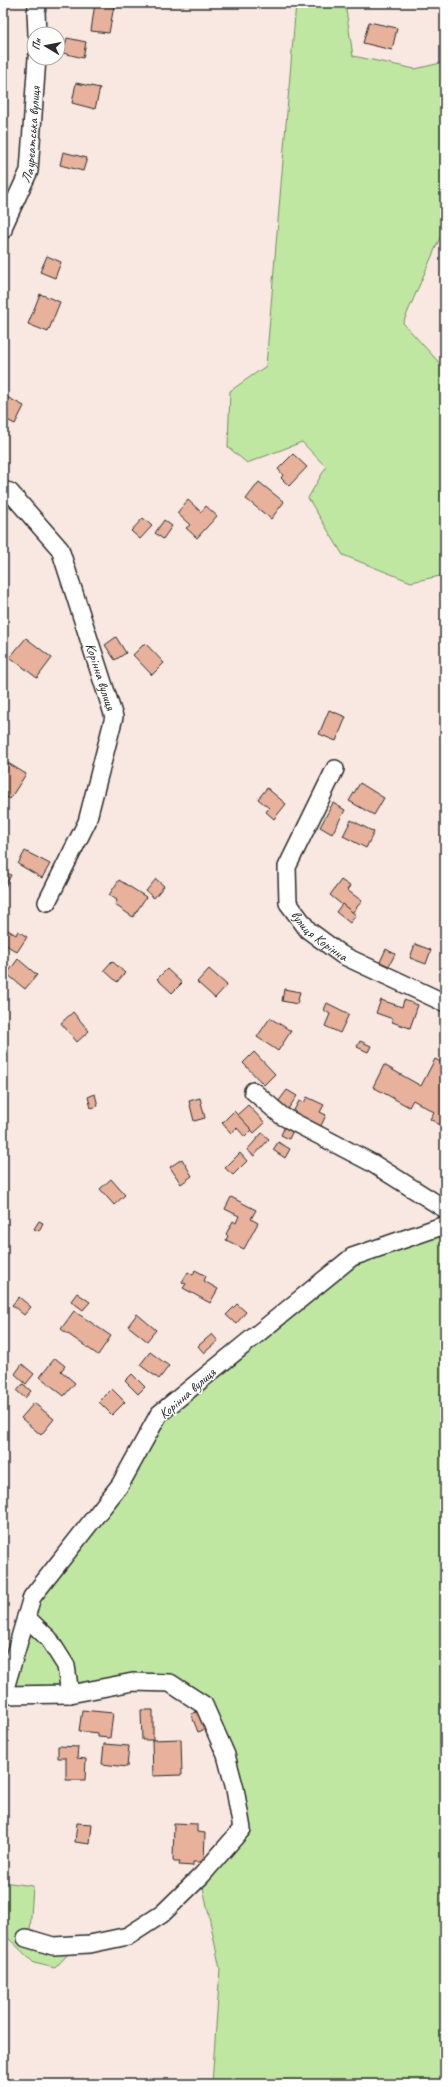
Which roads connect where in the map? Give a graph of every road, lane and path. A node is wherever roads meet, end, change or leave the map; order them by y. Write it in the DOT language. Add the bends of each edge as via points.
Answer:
graph roads {
  1 [pos="38,3"];
  2 [pos="37,26"];
  3 [pos="36,66"];
  4 [pos="3,226"];
  5 [pos="3,490"];
  6 [pos="335,769"];
  7 [pos="47,902"];
  8 [pos="445,1003"];
  9 [pos="253,1091"];
  10 [pos="445,1209"];
  11 [pos="445,1225"];
  12 [pos="26,1617"];
  13 [pos="70,1694"];
  14 [pos="4,1695"];
  15 [pos="26,1938"];
  1 -- 2 [label="street"];
  3 -- 4 [label="street, Лауреатська вулиця" via="29,171"];
  5 -- 7 [label="street, Корінна вулиця" via="10,492 60,549 114,718 87,822"];
  6 -- 8 [label="street, вулиця Корінна" via="287,867 288,903 308,930 342,955"];
  9 -- 10 [label="street" via="282,1116 372,1164"];
  11 -- 12 [label="street, Корінна вулиця" via="352,1258 159,1414 120,1485 32,1597"];
  12 -- 13 [label="street" via="49,1639 66,1666"];
  12 -- 14 [label="street, Корінна вулиця"];
  13 -- 14 [label="street"];
  13 -- 15 [label="street" via="133,1682 170,1683 204,1705 226,1755 242,1828 202,1875 162,1914 128,1936 90,1944 53,1946"];
}
